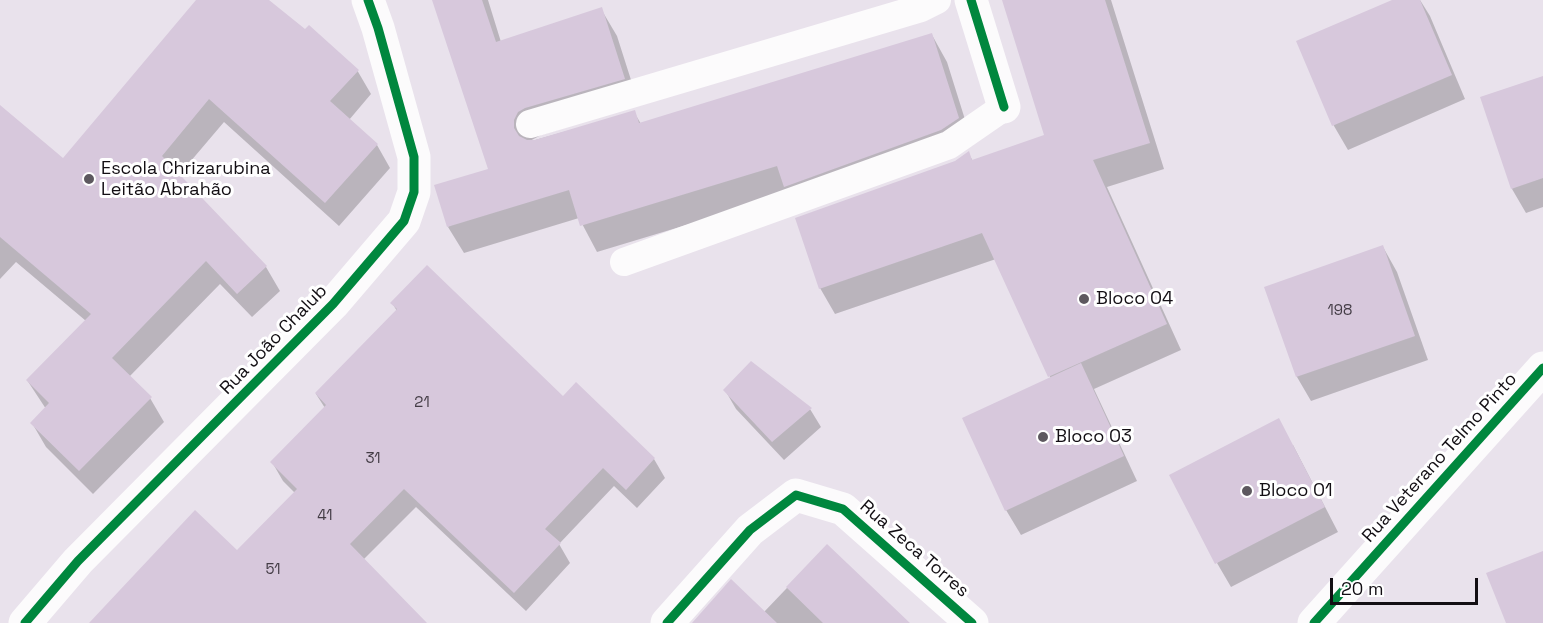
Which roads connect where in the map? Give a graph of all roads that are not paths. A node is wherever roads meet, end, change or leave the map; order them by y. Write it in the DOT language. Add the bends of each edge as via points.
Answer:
graph roads {
  1 [pos="937,0"];
  2 [pos="971,0"];
  3 [pos="373,14"];
  4 [pos="1004,107"];
  5 [pos="530,124"];
  6 [pos="624,262"];
  7 [pos="1543,368"];
  8 [pos="25,623"];
  9 [pos="667,623"];
  10 [pos="972,623"];
  11 [pos="1314,623"];
  1 -- 5 [label="lane"];
  2 -- 4 [label="street"];
  3 -- 8 [label="street, Rua João Chalub" via="414,158 414,192 404,221 333,304 78,561"];
  4 -- 6 [label="lane" via="949,145"];
  7 -- 11 [label="street, Rua Veterano Telmo Pinto"];
  9 -- 10 [label="street, Rua Zeca Torres" via="750,530 796,495 843,509"];
}
